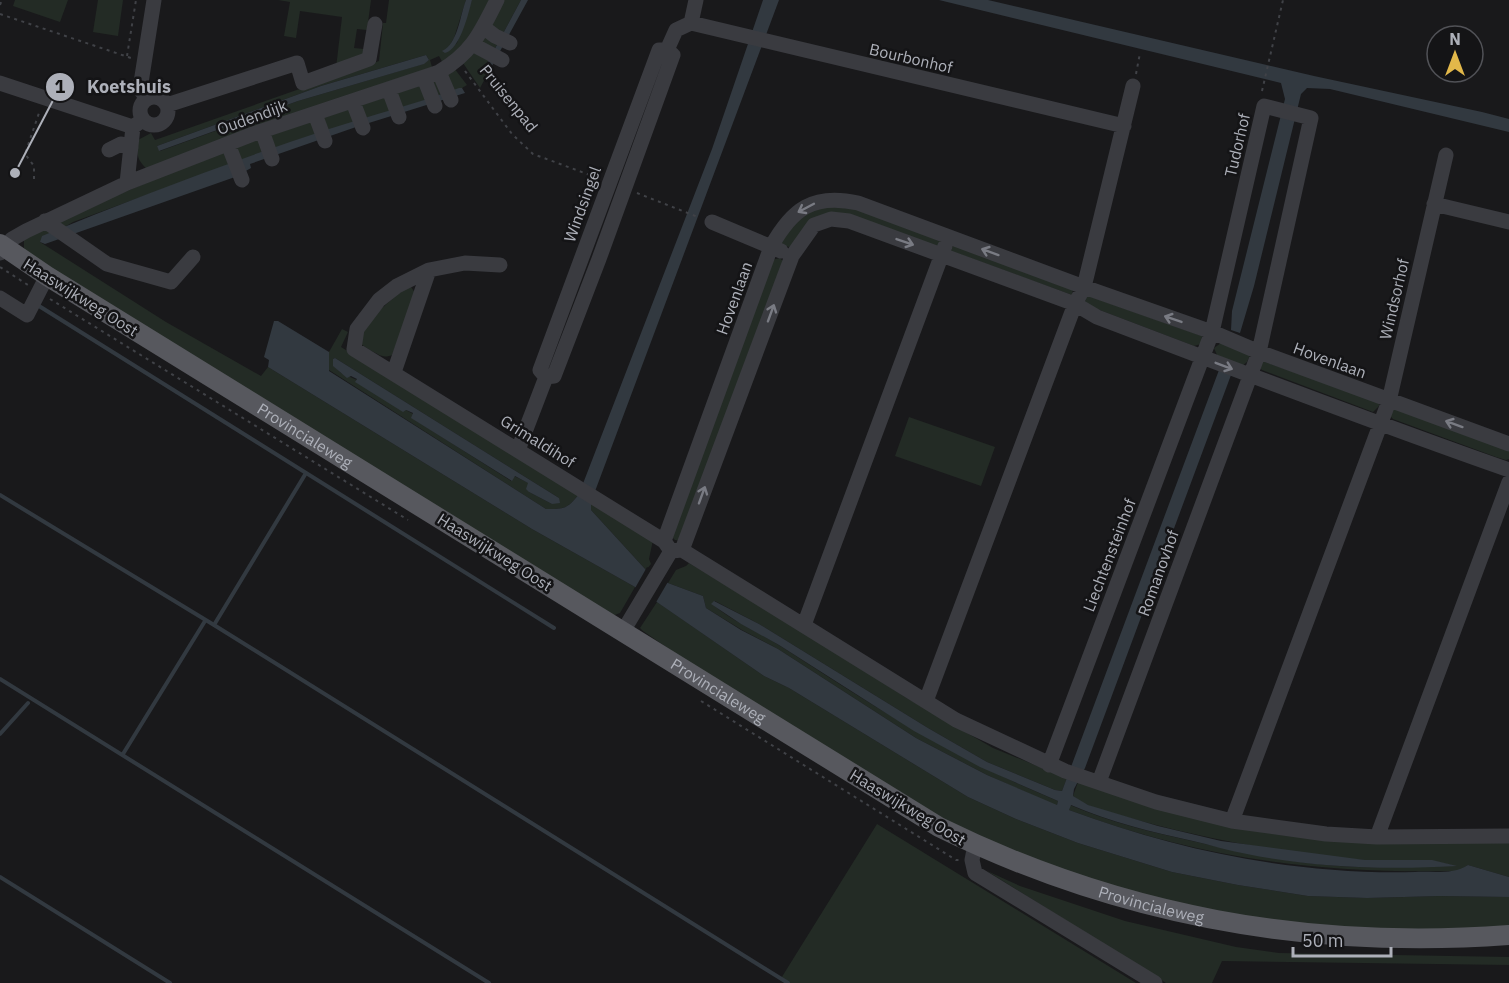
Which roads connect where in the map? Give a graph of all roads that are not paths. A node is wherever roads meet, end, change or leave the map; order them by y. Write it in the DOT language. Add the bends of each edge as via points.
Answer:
graph roads {
  1 [pos="154,0"];
  2 [pos="497,0"];
  3 [pos="696,0"];
  4 [pos="691,23"];
  5 [pos="375,24"];
  6 [pos="489,32"];
  7 [pos="510,43"];
  8 [pos="472,45"];
  9 [pos="667,50"];
  10 [pos="502,60"];
  11 [pos="439,72"];
  12 [pos="424,78"];
  13 [pos="0,83"];
  14 [pos="1133,86"];
  15 [pos="449,95"];
  16 [pos="147,99"];
  17 [pos="432,100"];
  18 [pos="167,105"];
  19 [pos="315,114"];
  20 [pos="138,123"];
  21 [pos="1124,126"];
  22 [pos="323,136"];
  23 [pos="131,147"];
  24 [pos="109,150"];
  25 [pos="230,151"];
  26 [pos="1446,155"];
  27 [pos="242,180"];
  28 [pos="127,183"];
  29 [pos="1434,204"];
  30 [pos="707,220"];
  31 [pos="1509,222"];
  32 [pos="56,229"];
  33 [pos="948,237"];
  34 [pos="771,247"];
  35 [pos="2,248"];
  36 [pos="942,255"];
  37 [pos="792,256"];
  38 [pos="193,257"];
  39 [pos="500,265"];
  40 [pos="429,270"];
  41 [pos="43,284"];
  42 [pos="1084,287"];
  43 [pos="0,298"];
  44 [pos="1075,304"];
  45 [pos="1212,332"];
  46 [pos="1259,352"];
  47 [pos="1203,357"];
  48 [pos="394,372"];
  49 [pos="1251,376"];
  50 [pos="546,377"];
  51 [pos="1389,401"];
  52 [pos="1381,425"];
  53 [pos="1509,444"];
  54 [pos="518,450"];
  55 [pos="1509,470"];
  56 [pos="1509,482"];
  57 [pos="672,547"];
  58 [pos="627,626"];
  59 [pos="804,626"];
  60 [pos="926,701"];
  61 [pos="1049,765"];
  62 [pos="1092,780"];
  63 [pos="1232,821"];
  64 [pos="1509,836"];
  65 [pos="1377,837"];
  66 [pos="974,853"];
  67 [pos="1509,935"];
  68 [pos="1155,983"];
  1 -- 16 [label="street" via="140,89"];
  2 -- 6 [label="street, Oudendijk"];
  3 -- 4 [label="street"];
  4 -- 9 [label="street, Windsingel" via="676,30"];
  4 -- 21 [label="street, Bourbonhof"];
  5 -- 18 [label="street" via="369,59 303,83 297,63"];
  6 -- 7 [label="street"];
  6 -- 8 [label="street, Oudendijk"];
  8 -- 10 [label="street"];
  8 -- 11 [label="street, Oudendijk" via="458,61"];
  9 -- 50 [label="street, Windsingel" via="673,55 625,188 554,376"];
  9 -- 50 [label="street, Windsingel" via="659,50 609,183 540,370"];
  11 -- 12 [label="street, Oudendijk"];
  11 -- 15 [label="street"];
  12 -- 17 [label="street"];
  12 -- 19 [label="street, Oudendijk" via="394,103 357,115"];
  13 -- 20 [label="street"];
  14 -- 21 [label="street"];
  16 -- 18 [label="street" via="156,97"];
  16 -- 20 [label="street"];
  18 -- 20 [label="street" via="168,114 159,124"];
  19 -- 22 [label="street"];
  19 -- 25 [label="street, Oudendijk" via="267,146"];
  20 -- 23 [label="street"];
  21 -- 42 [label="street"];
  23 -- 24 [label="street" via="121,144"];
  23 -- 28 [label="street"];
  25 -- 27 [label="street"];
  25 -- 28 [label="street, Oudendijk"];
  26 -- 29 [label="street, Windsorhof"];
  28 -- 32 [label="street, Oudendijk"];
  29 -- 31 [label="street"];
  29 -- 51 [label="street, Windsorhof"];
  30 -- 34 [label="street"];
  32 -- 35 [label="street, Oudendijk" via="12,239"];
  32 -- 38 [label="street" via="107,264 171,282"];
  33 -- 34 [label="street, Hovenlaan, one-way" via="841,199 820,201 800,210 783,226"];
  33 -- 36 [label="street"];
  42 -- 33 [label="street, Hovenlaan, one-way"];
  34 -- 37 [label="street"];
  34 -- 57 [label="street, Hovenlaan"];
  35 -- 41 [label="main road, Provincialeweg"];
  37 -- 36 [label="street, Hovenlaan, one-way" via="814,225 831,219 849,221"];
  36 -- 44 [label="street, Hovenlaan"];
  36 -- 59 [label="street"];
  57 -- 37 [label="street, Hovenlaan, one-way"];
  39 -- 40 [label="street, Grimaldihof" via="465,263"];
  40 -- 48 [label="street"];
  40 -- 48 [label="street, Grimaldihof" via="379,300 357,329 354,349"];
  41 -- 43 [label="street" via="27,315"];
  41 -- 58 [label="main road, Provincialeweg"];
  42 -- 44 [label="street"];
  45 -- 42 [label="street, Hovenlaan, one-way"];
  44 -- 47 [label="street, Hovenlaan" via="1098,317"];
  44 -- 60 [label="street"];
  45 -- 46 [label="street, Hovenlaan"];
  45 -- 46 [label="street, Tudorhof" via="1264,106 1311,118"];
  45 -- 47 [label="street"];
  46 -- 49 [label="street"];
  46 -- 51 [label="street, Hovenlaan"];
  47 -- 49 [label="street, Hovenlaan, one-way"];
  47 -- 61 [label="street, Liechtensteinhof"];
  48 -- 54 [label="street, Grimaldihof"];
  49 -- 52 [label="street, Hovenlaan"];
  49 -- 62 [label="street, Romanovhof"];
  50 -- 54 [label="street, Windsingel"];
  51 -- 52 [label="street"];
  53 -- 51 [label="street, Hovenlaan, one-way"];
  52 -- 55 [label="street, Hovenlaan"];
  52 -- 63 [label="street"];
  54 -- 57 [label="street, Grimaldihof"];
  56 -- 65 [label="street"];
  57 -- 58 [label="street, Hovenlaan"];
  57 -- 59 [label="street"];
  58 -- 66 [label="main road, Provincialeweg"];
  59 -- 60 [label="street"];
  60 -- 61 [label="street" via="956,720"];
  61 -- 62 [label="street"];
  62 -- 63 [label="street" via="1156,802"];
  63 -- 65 [label="street"];
  64 -- 65 [label="street"];
  66 -- 67 [label="main road, Provincialeweg" via="1176,913 1237,925 1373,937"];
  66 -- 68 [label="street, Haaswijkweg Oost" via="975,873"];
}
